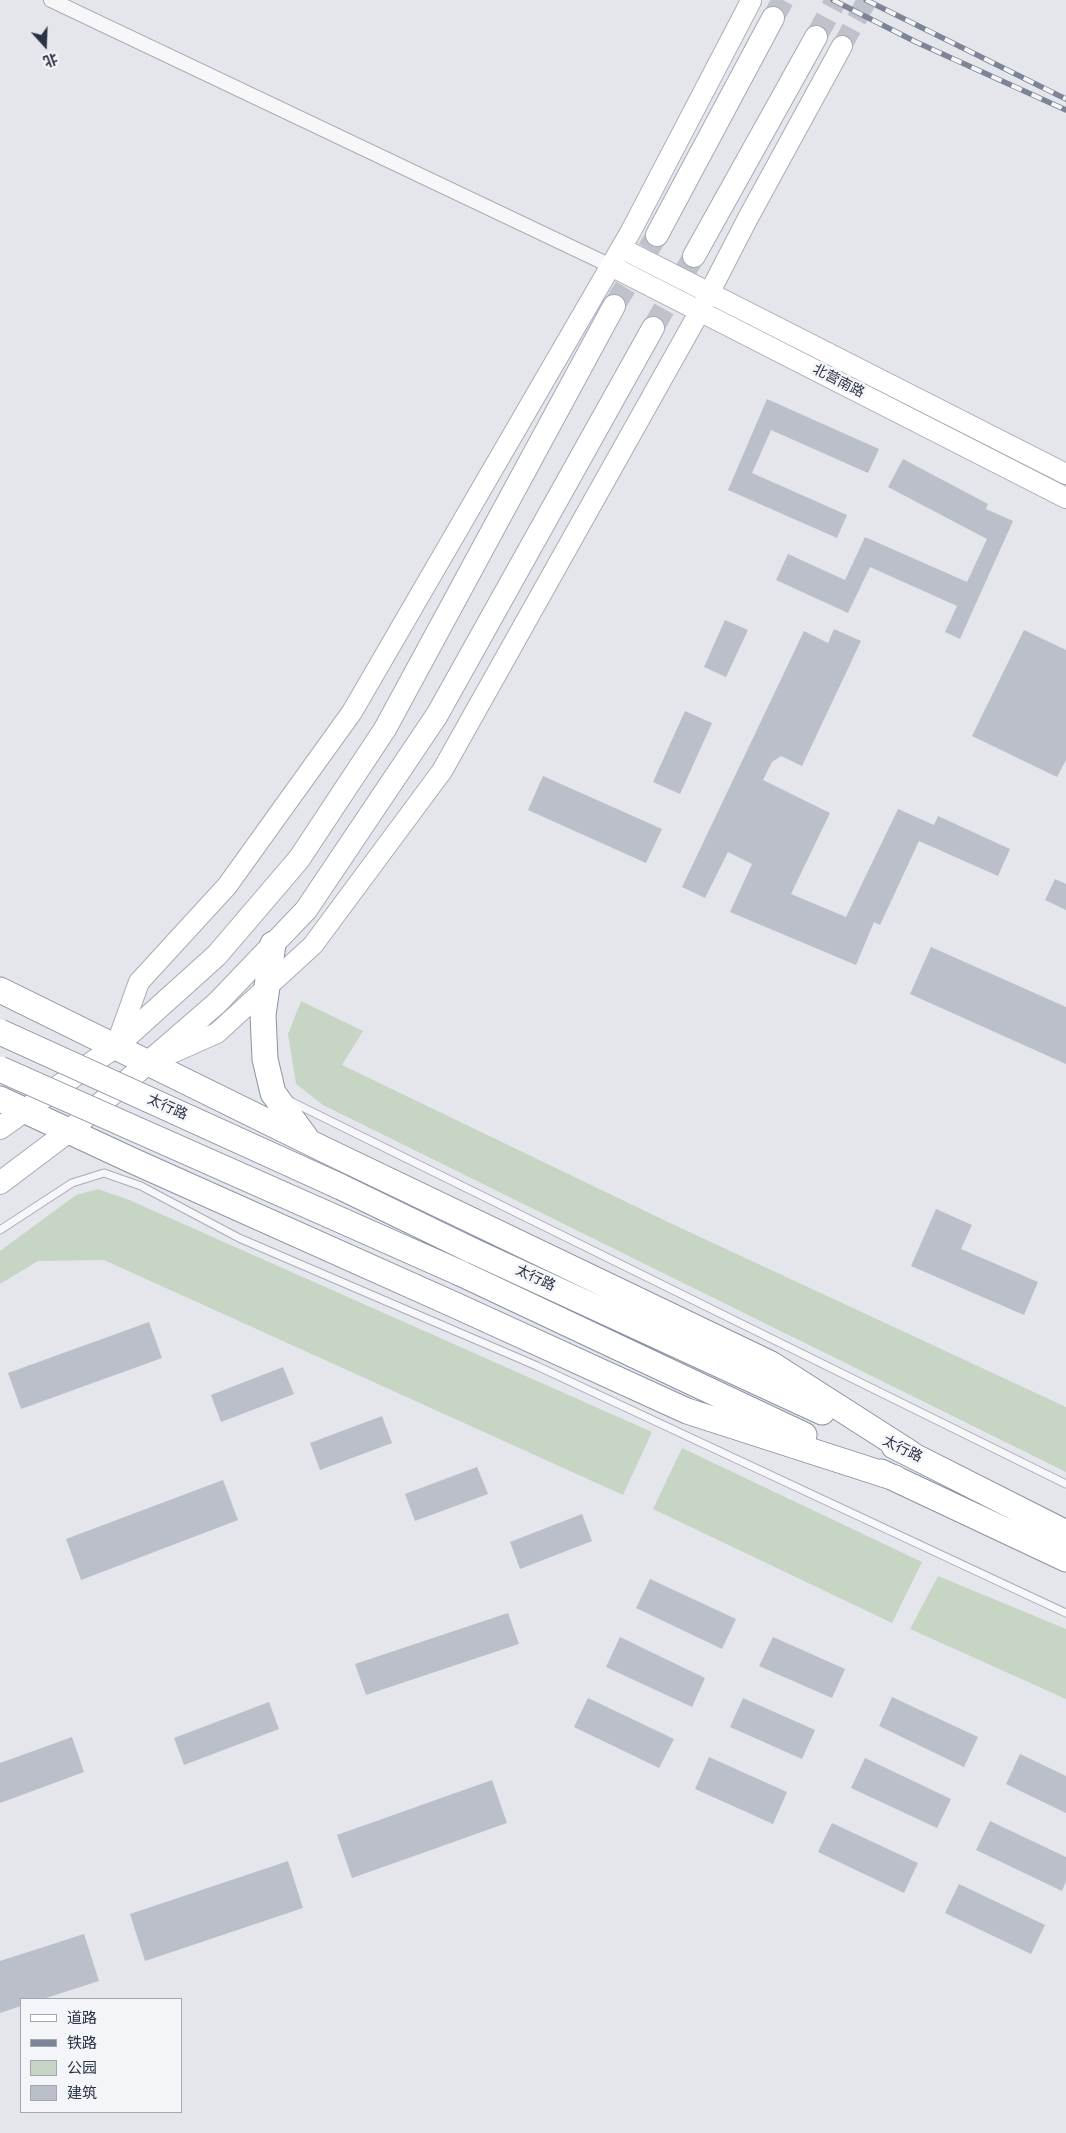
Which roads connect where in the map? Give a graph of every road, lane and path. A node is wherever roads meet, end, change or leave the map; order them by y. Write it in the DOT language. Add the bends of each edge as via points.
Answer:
graph roads {
  1 [pos="51,0"];
  2 [pos="751,1"];
  3 [pos="774,18"];
  4 [pos="816,37"];
  5 [pos="842,46"];
  6 [pos="657,235"];
  7 [pos="621,248"];
  8 [pos="694,256"];
  9 [pos="611,266"];
  10 [pos="709,293"];
  11 [pos="614,306"];
  12 [pos="700,311"];
  13 [pos="653,328"];
  14 [pos="1066,474"];
  15 [pos="1066,498"];
  16 [pos="273,944"];
  17 [pos="266,988"];
  18 [pos="0,990"];
  19 [pos="0,1032"];
  20 [pos="116,1046"];
  21 [pos="150,1063"];
  22 [pos="0,1069"];
  23 [pos="273,1093"];
  24 [pos="0,1098"];
  25 [pos="26,1111"];
  26 [pos="0,1128"];
  27 [pos="69,1131"];
  28 [pos="309,1142"];
  29 [pos="0,1183"];
  30 [pos="0,1230"];
  31 [pos="910,1453"];
  32 [pos="895,1478"];
  33 [pos="1066,1484"];
  34 [pos="1066,1533"];
  35 [pos="1066,1559"];
  36 [pos="1066,1613"];
  1 -- 9 [label="street"];
  2 -- 7 [label="main road"];
  3 -- 6 [label="main road"];
  4 -- 8 [label="main road"];
  5 -- 10 [label="main road"];
  7 -- 9 [label="main road"];
  7 -- 10 [label="main road, 北营南路"];
  9 -- 12 [label="main road, 北营南路"];
  9 -- 20 [label="main road" via="352,712 227,886 139,982"];
  10 -- 12 [label="main road"];
  10 -- 14 [label="main road, 北营南路"];
  11 -- 20 [label="main road" via="385,729 299,859 217,955"];
  12 -- 15 [label="main road, 北营南路"];
  12 -- 17 [label="main road" via="442,771 313,945"];
  13 -- 16 [label="main road" via="437,715 306,910"];
  16 -- 17 [label="highway"];
  16 -- 21 [label="main road" via="217,1004"];
  17 -- 21 [label="main road" via="217,1033"];
  17 -- 23 [label="highway" via="263,1015 265,1058"];
  18 -- 20 [label="highway"];
  19 -- 31 [label="highway, 太行路, bridge" via="341,1187"];
  20 -- 21 [label="highway"];
  20 -- 25 [label="main road"];
  21 -- 27 [label="main road"];
  21 -- 28 [label="highway"];
  22 -- 32 [label="highway, 太行路, bridge" via="460,1273"];
  23 -- 28 [label="highway"];
  23 -- 33 [label="lane"];
  24 -- 25 [label="highway"];
  25 -- 26 [label="main road"];
  25 -- 27 [label="highway"];
  27 -- 29 [label="main road"];
  27 -- 32 [label="highway" via="687,1411"];
  28 -- 31 [label="highway" via="770,1364"];
  30 -- 36 [label="lane" via="72,1184 104,1173 141,1186 239,1238 537,1366"];
  31 -- 34 [label="highway, 太行路"];
  32 -- 35 [label="highway, 太行路"];
}
